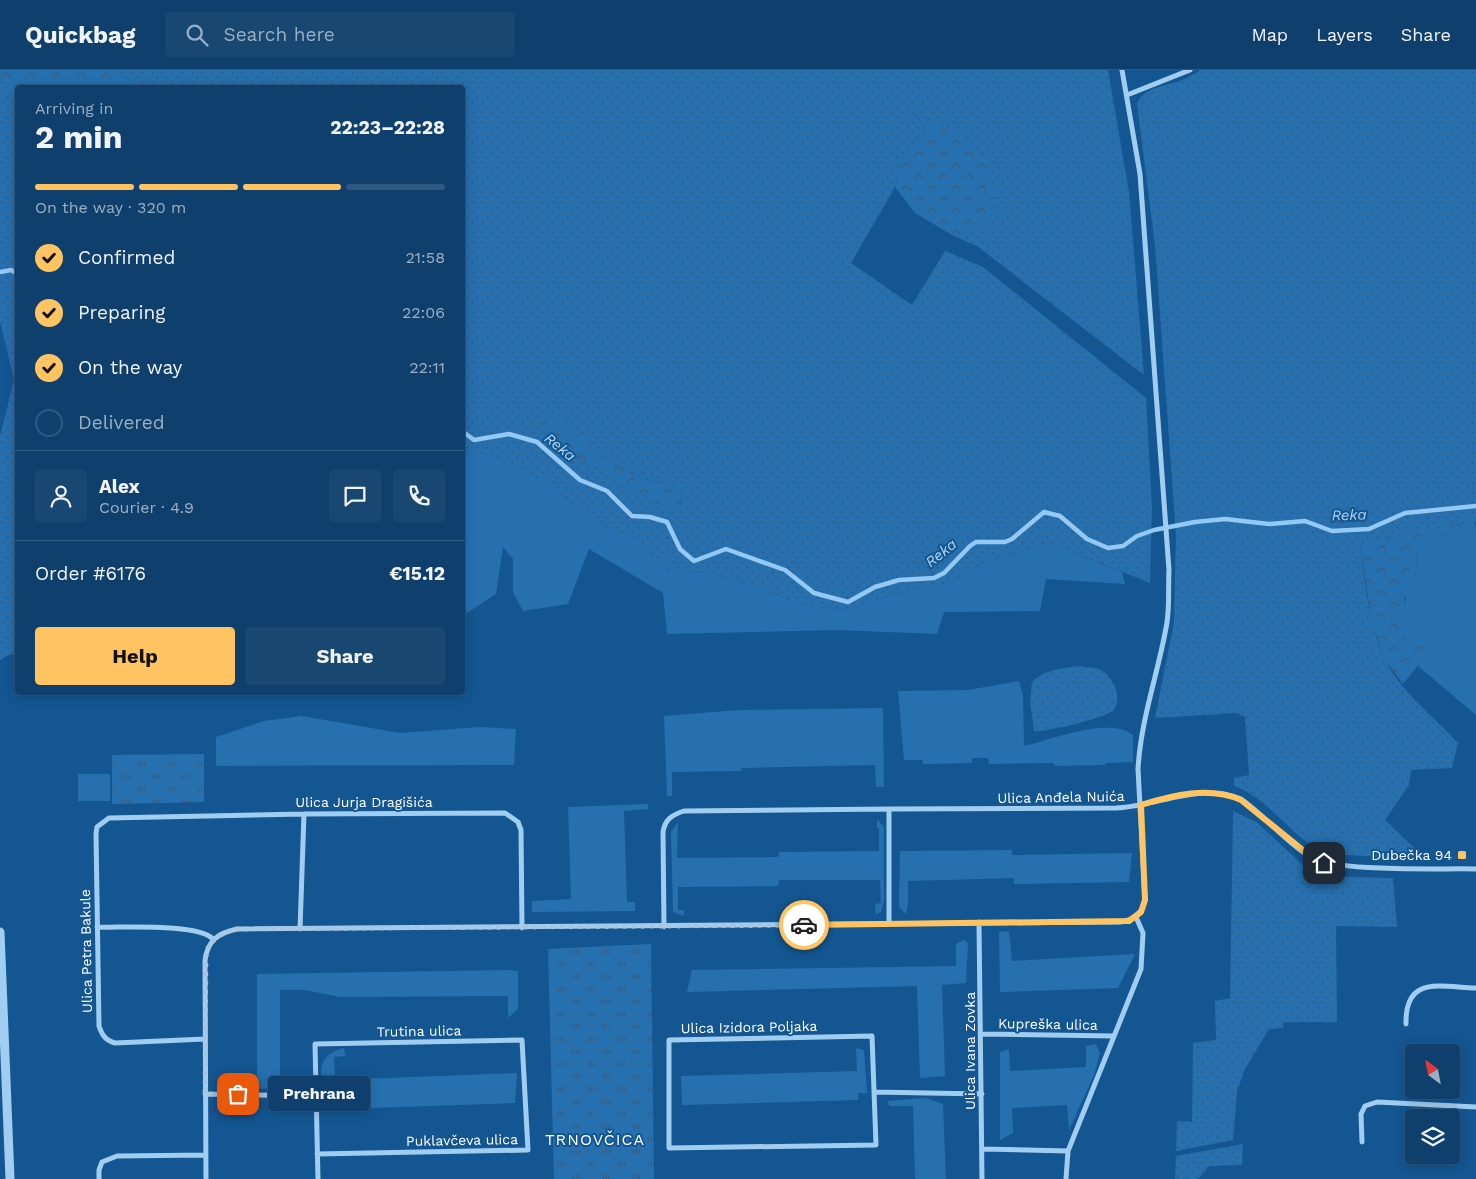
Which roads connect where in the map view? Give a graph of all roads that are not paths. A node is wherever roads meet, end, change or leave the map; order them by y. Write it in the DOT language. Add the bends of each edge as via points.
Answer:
graph roads {
  1 [pos="1122,70"];
  2 [pos="1190,70"];
  3 [pos="1127,95"];
  4 [pos="1141,805"];
  5 [pos="889,809"];
  6 [pos="304,814"];
  7 [pos="102,822"];
  8 [pos="1476,870"];
  9 [pos="1136,917"];
  10 [pos="979,922"];
  11 [pos="889,924"];
  12 [pos="664,926"];
  13 [pos="97,927"];
  14 [pos="522,928"];
  15 [pos="300,929"];
  16 [pos="0,932"];
  17 [pos="213,939"];
  18 [pos="1476,988"];
  19 [pos="1406,1024"];
  20 [pos="982,1034"];
  21 [pos="1114,1036"];
  22 [pos="205,1039"];
  23 [pos="522,1040"];
  24 [pos="874,1092"];
  25 [pos="205,1094"];
  26 [pos="982,1094"];
  27 [pos="316,1096"];
  28 [pos="1476,1107"];
  29 [pos="1362,1142"];
  30 [pos="982,1150"];
  31 [pos="1068,1151"];
  32 [pos="206,1154"];
  33 [pos="317,1154"];
  34 [pos="10,1179"];
  35 [pos="99,1179"];
  36 [pos="206,1179"];
  37 [pos="318,1179"];
  38 [pos="982,1179"];
  39 [pos="1066,1179"];
  1 -- 3 [label="street"];
  2 -- 3 [label="street"];
  3 -- 4 [label="street" via="1140,174 1169,570 1167,627 1143,721 1138,769"];
  4 -- 5 [label="street, Ulica Anđela Nuića" via="1116,808"];
  4 -- 8 [label="street" via="1178,795 1230,795 1251,806 1309,855 1324,863"];
  4 -- 9 [label="street, Ulica Anđela Nuića" via="1145,900"];
  5 -- 11 [label="street"];
  5 -- 12 [label="street, Ulica Anđela Nuića" via="684,811 674,814 664,824 663,832"];
  6 -- 7 [label="street, Ulica Jurja Dragišića" via="116,817"];
  6 -- 14 [label="street, Ulica Jurja Dragišića" via="506,813 513,817 521,830"];
  6 -- 15 [label="street"];
  7 -- 13 [label="street, Ulica Petra Bakule" via="96,834"];
  9 -- 10 [label="street" via="1120,922"];
  9 -- 21 [label="street" via="1143,933 1141,969"];
  10 -- 11 [label="street"];
  10 -- 20 [label="street, Ulica Ivana Zovka"];
  11 -- 12 [label="street"];
  12 -- 14 [label="street"];
  13 -- 17 [label="street" via="193,930 208,934"];
  13 -- 22 [label="street, Ulica Petra Bakule" via="99,1026 107,1040 115,1043"];
  14 -- 15 [label="street"];
  15 -- 17 [label="street" via="237,929"];
  16 -- 34 [label="street"];
  17 -- 22 [label="street" via="205,961"];
  18 -- 19 [label="street" via="1426,987 1417,991 1405,1006"];
  20 -- 21 [label="street, Kupreška ulica"];
  20 -- 26 [label="street, Ulica Ivana Zovka"];
  21 -- 31 [label="street"];
  22 -- 25 [label="street"];
  23 -- 27 [label="street, Trutina ulica" via="315,1044"];
  23 -- 33 [label="street, Puklavčeva ulica" via="528,1150"];
  24 -- 24 [label="street, Ulica Izidora Poljaka" via="876,1146 669,1148 669,1040 872,1036"];
  24 -- 26 [label="street"];
  25 -- 27 [label="street"];
  25 -- 32 [label="street"];
  26 -- 30 [label="street, Ulica Ivana Zovka"];
  27 -- 33 [label="street"];
  28 -- 29 [label="street" via="1377,1102 1365,1106 1361,1114"];
  30 -- 31 [label="street"];
  30 -- 38 [label="street, Ulica Ivana Zovka"];
  31 -- 39 [label="street"];
  32 -- 35 [label="street" via="117,1156 102,1162"];
  32 -- 36 [label="street"];
  33 -- 37 [label="street"];
}
